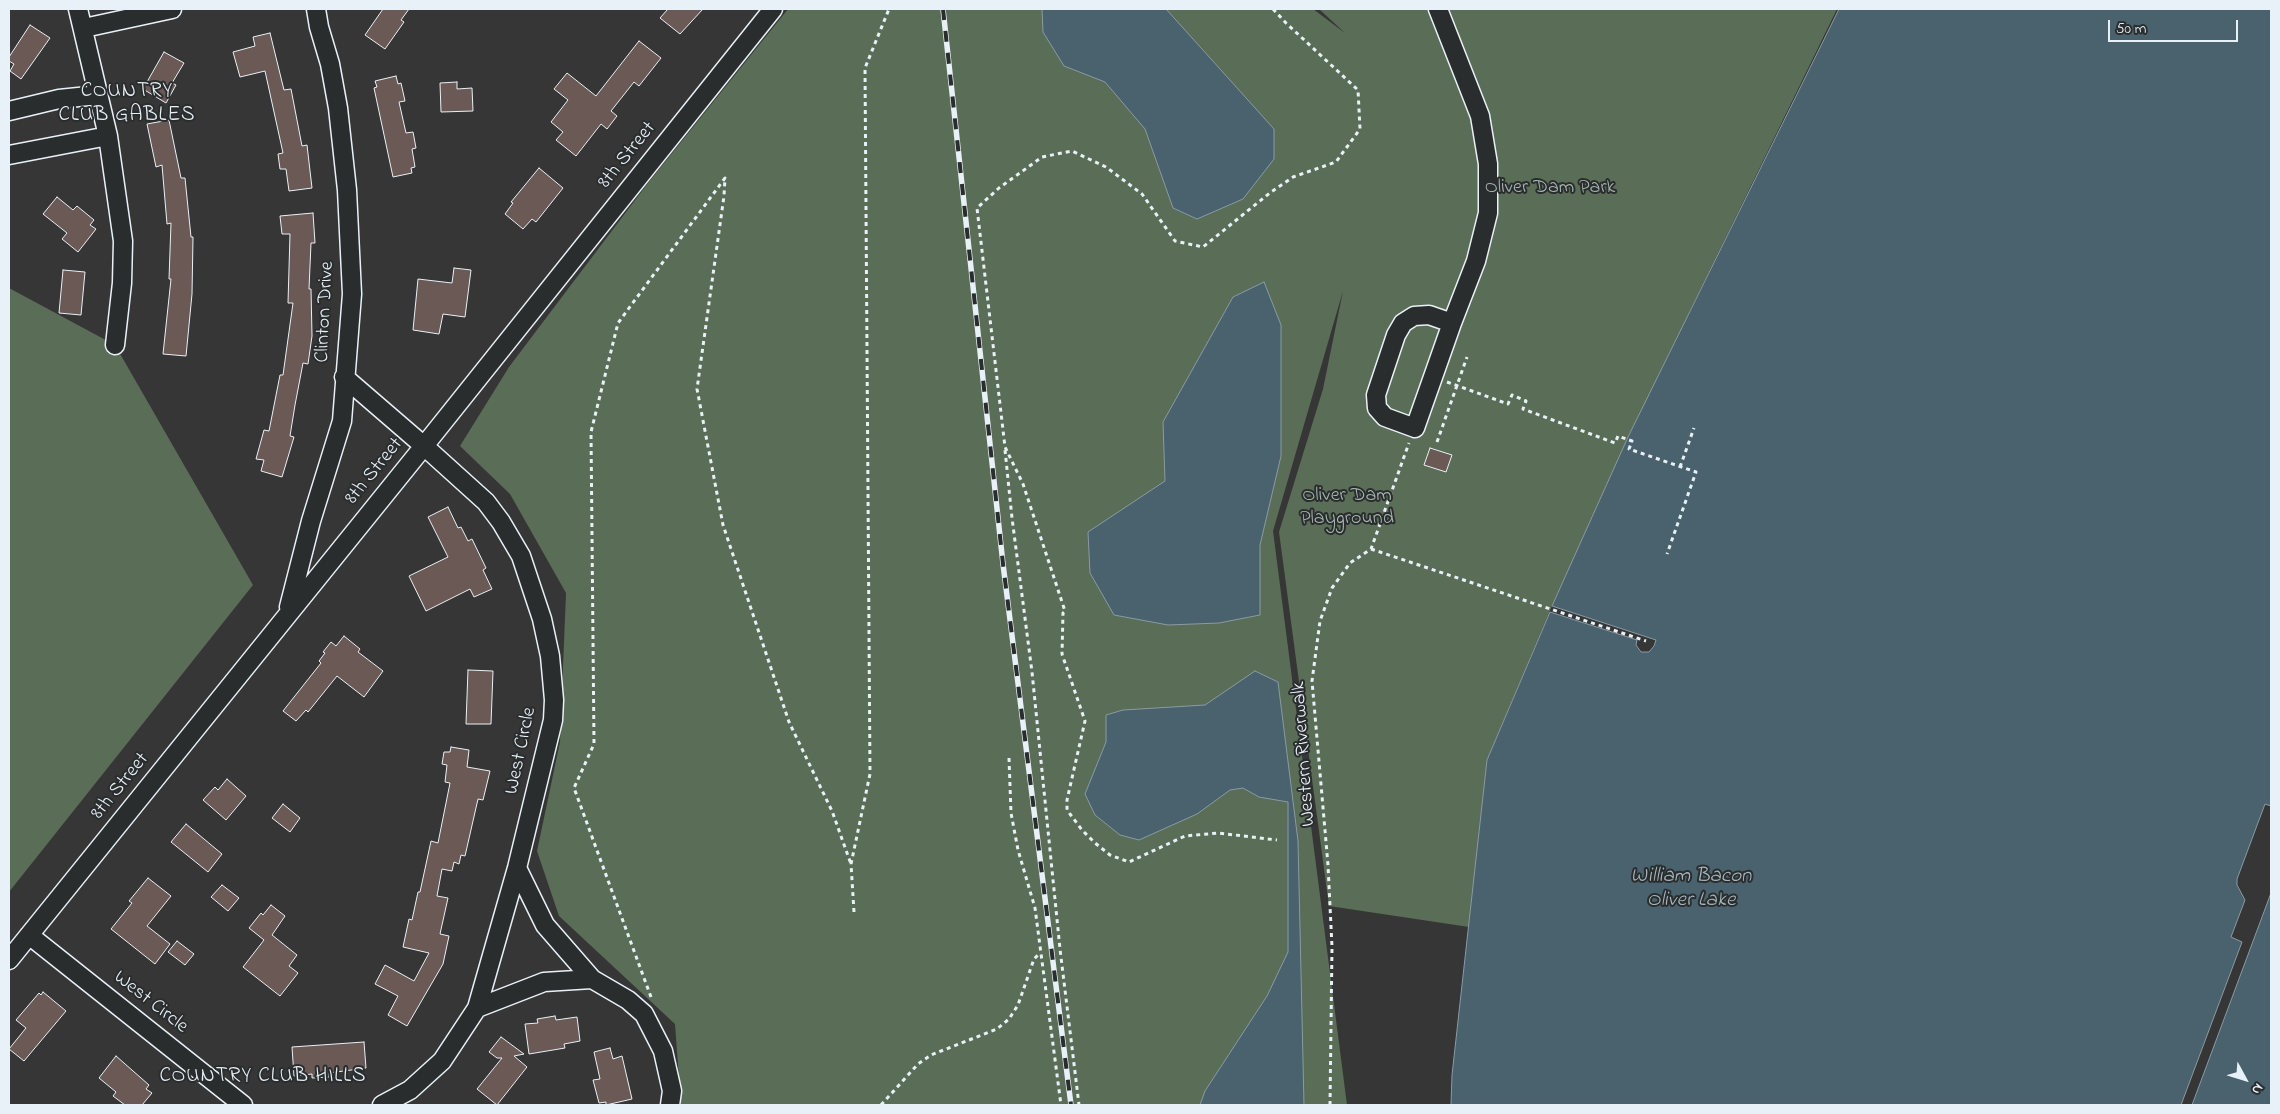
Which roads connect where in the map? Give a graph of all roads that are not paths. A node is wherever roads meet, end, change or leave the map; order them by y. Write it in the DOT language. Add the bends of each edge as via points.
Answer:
graph roads {
  1 [pos="78,9"];
  2 [pos="172,9"];
  3 [pos="316,9"];
  4 [pos="773,9"];
  5 [pos="1438,9"];
  6 [pos="84,28"];
  7 [pos="98,95"];
  8 [pos="9,111"];
  9 [pos="108,136"];
  10 [pos="9,155"];
  11 [pos="1452,323"];
  12 [pos="115,345"];
  13 [pos="344,377"];
  14 [pos="424,446"];
  15 [pos="287,614"];
  16 [pos="517,868"];
  17 [pos="29,935"];
  18 [pos="9,960"];
  19 [pos="592,979"];
  20 [pos="477,1008"];
  21 [pos="244,1105"];
  22 [pos="382,1105"];
  23 [pos="670,1105"];
  1 -- 6 [label="street"];
  2 -- 6 [label="street"];
  3 -- 13 [label="street, Clinton Drive" via="338,108 347,190 352,294"];
  4 -- 14 [label="street, 8th Street"];
  5 -- 11 [label="street" via="1480,116 1488,164 1488,212 1476,261"];
  6 -- 7 [label="street"];
  7 -- 8 [label="street" via="59,99"];
  7 -- 9 [label="street"];
  9 -- 10 [label="street"];
  9 -- 12 [label="street" via="123,242"];
  11 -- 11 [label="street" via="1429,315 1414,316 1403,323 1376,395 1377,408 1385,417 1415,428"];
  13 -- 14 [label="street, West Circle"];
  13 -- 15 [label="street, Clinton Drive" via="342,421"];
  14 -- 15 [label="street, 8th Street"];
  14 -- 16 [label="street, West Circle" via="486,502 521,556 542,619 550,656 553,720"];
  15 -- 17 [label="street, 8th Street"];
  16 -- 19 [label="street" via="545,925"];
  16 -- 20 [label="street, West Circle"];
  17 -- 18 [label="street, 8th Street"];
  17 -- 21 [label="street, West Circle"];
  19 -- 20 [label="street" via="544,982"];
  19 -- 23 [label="street" via="628,1000 644,1014 663,1051 672,1090"];
  20 -- 22 [label="street, West Circle" via="442,1062 410,1090"];
}
